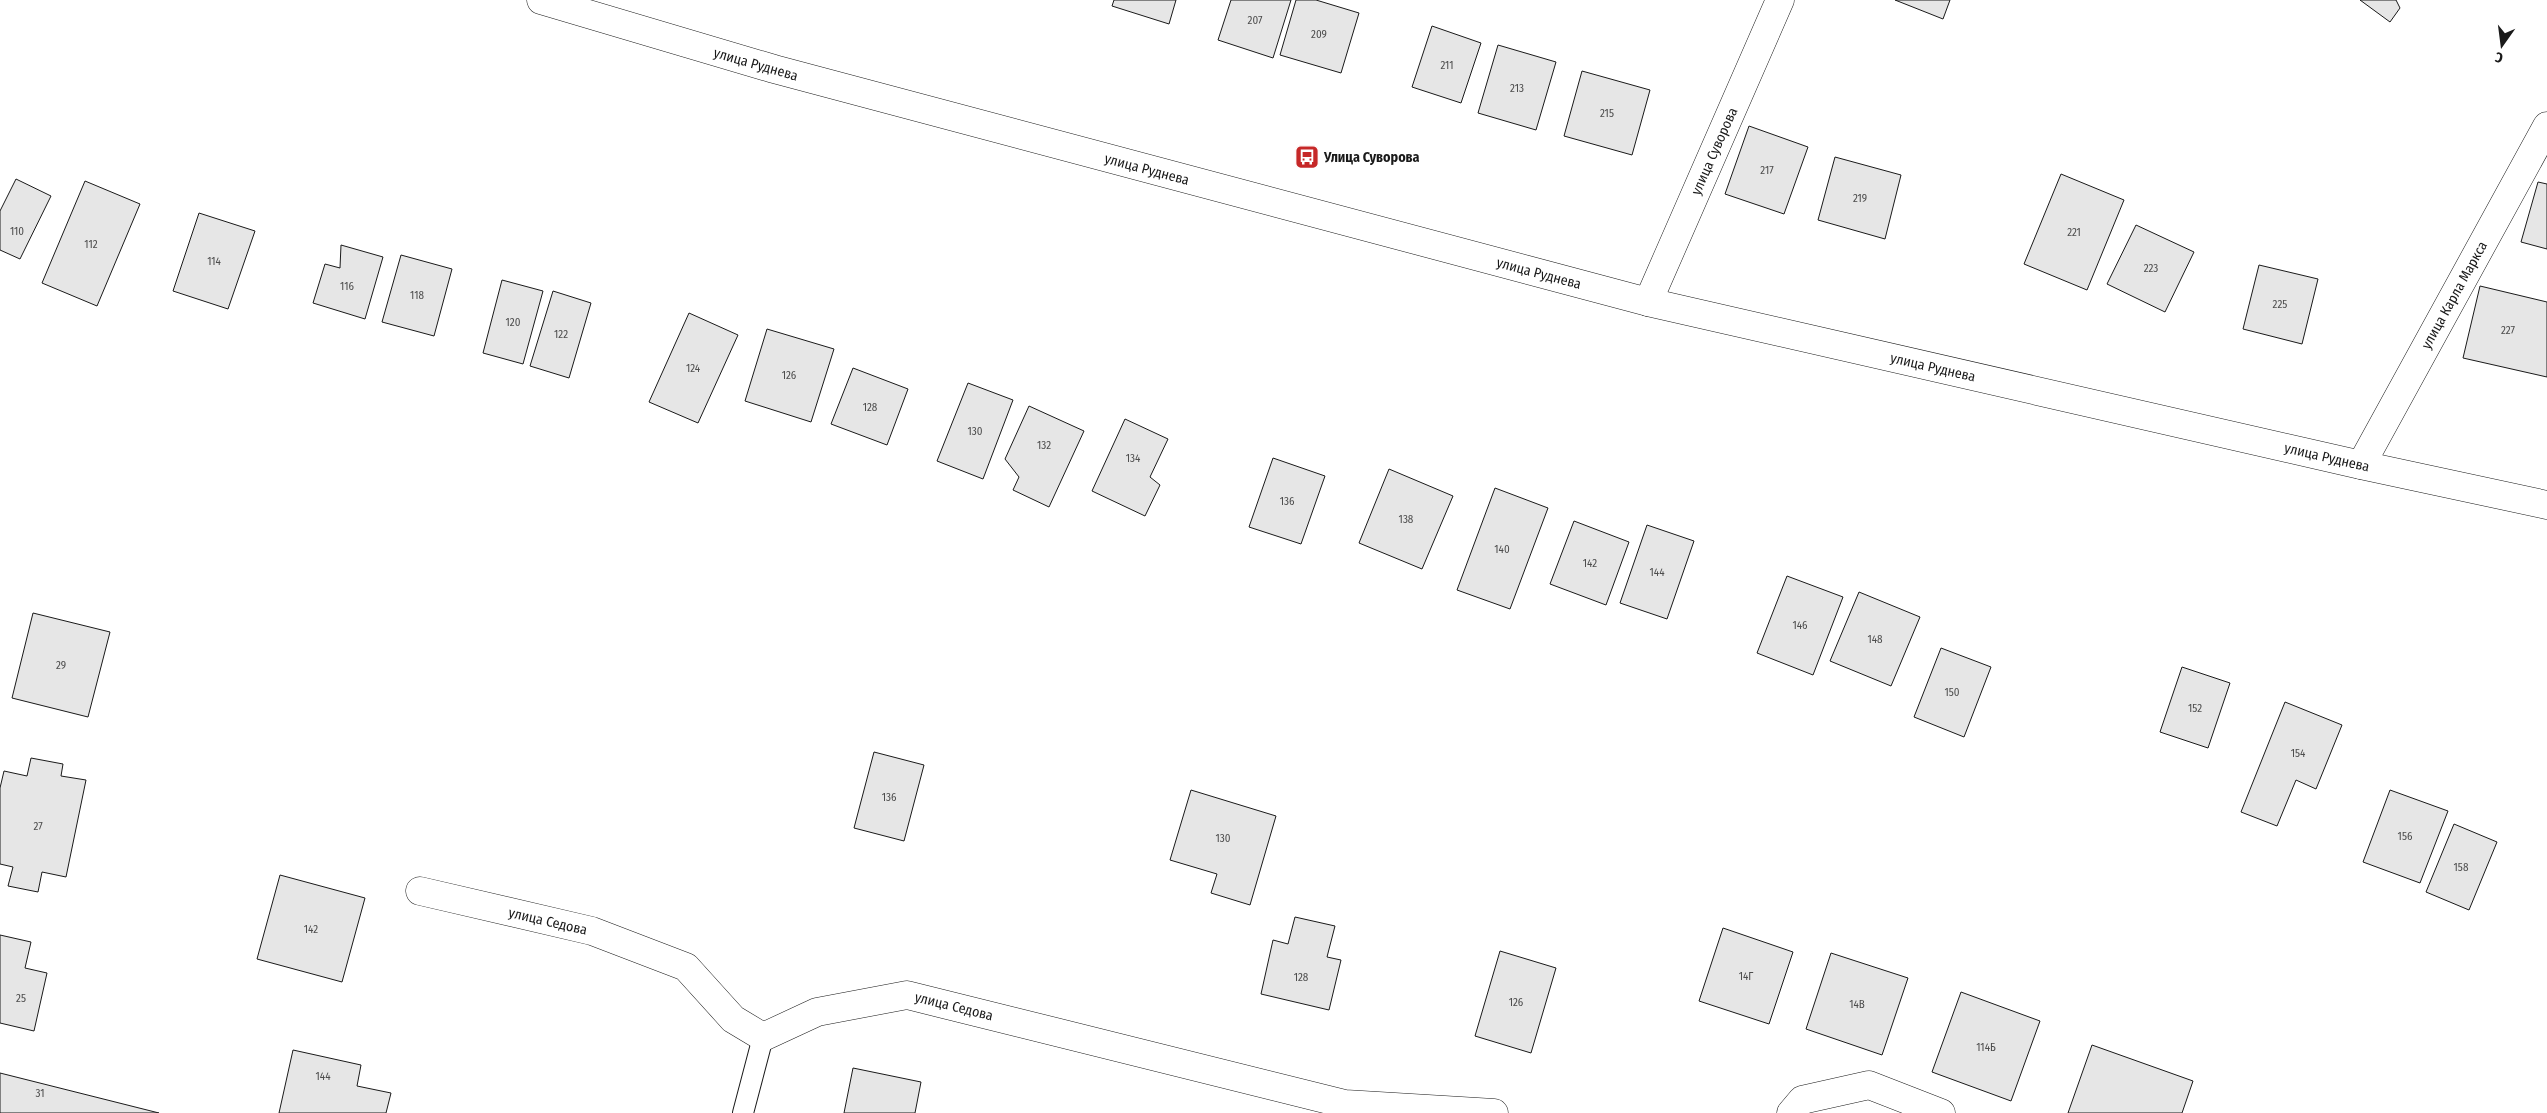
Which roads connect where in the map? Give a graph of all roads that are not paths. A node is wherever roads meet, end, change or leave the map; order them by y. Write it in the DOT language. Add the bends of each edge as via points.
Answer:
graph roads {
  1 [pos="541,0"];
  2 [pos="1780,0"];
  3 [pos="2547,126"];
  4 [pos="1648,302"];
  5 [pos="2361,465"];
  6 [pos="2547,505"];
  7 [pos="420,891"];
  8 [pos="763,1037"];
  9 [pos="743,1113"];
  10 [pos="1494,1113"];
  11 [pos="1791,1113"];
  12 [pos="1941,1113"];
  1 -- 4 [label="street, улица Руднева" via="774,70"];
  2 -- 4 [label="street, улица Суворова"];
  3 -- 5 [label="street, улица Карла Маркса"];
  4 -- 5 [label="street, улица Руднева"];
  5 -- 6 [label="street, улица Руднева"];
  7 -- 8 [label="street, улица Седова" via="592,931 686,967 733,1019"];
  8 -- 9 [label="lane"];
  8 -- 10 [label="street, улица Седова" via="817,1012 907,995 1345,1104"];
  11 -- 12 [label="street" via="1802,1100 1869,1085"];
}
